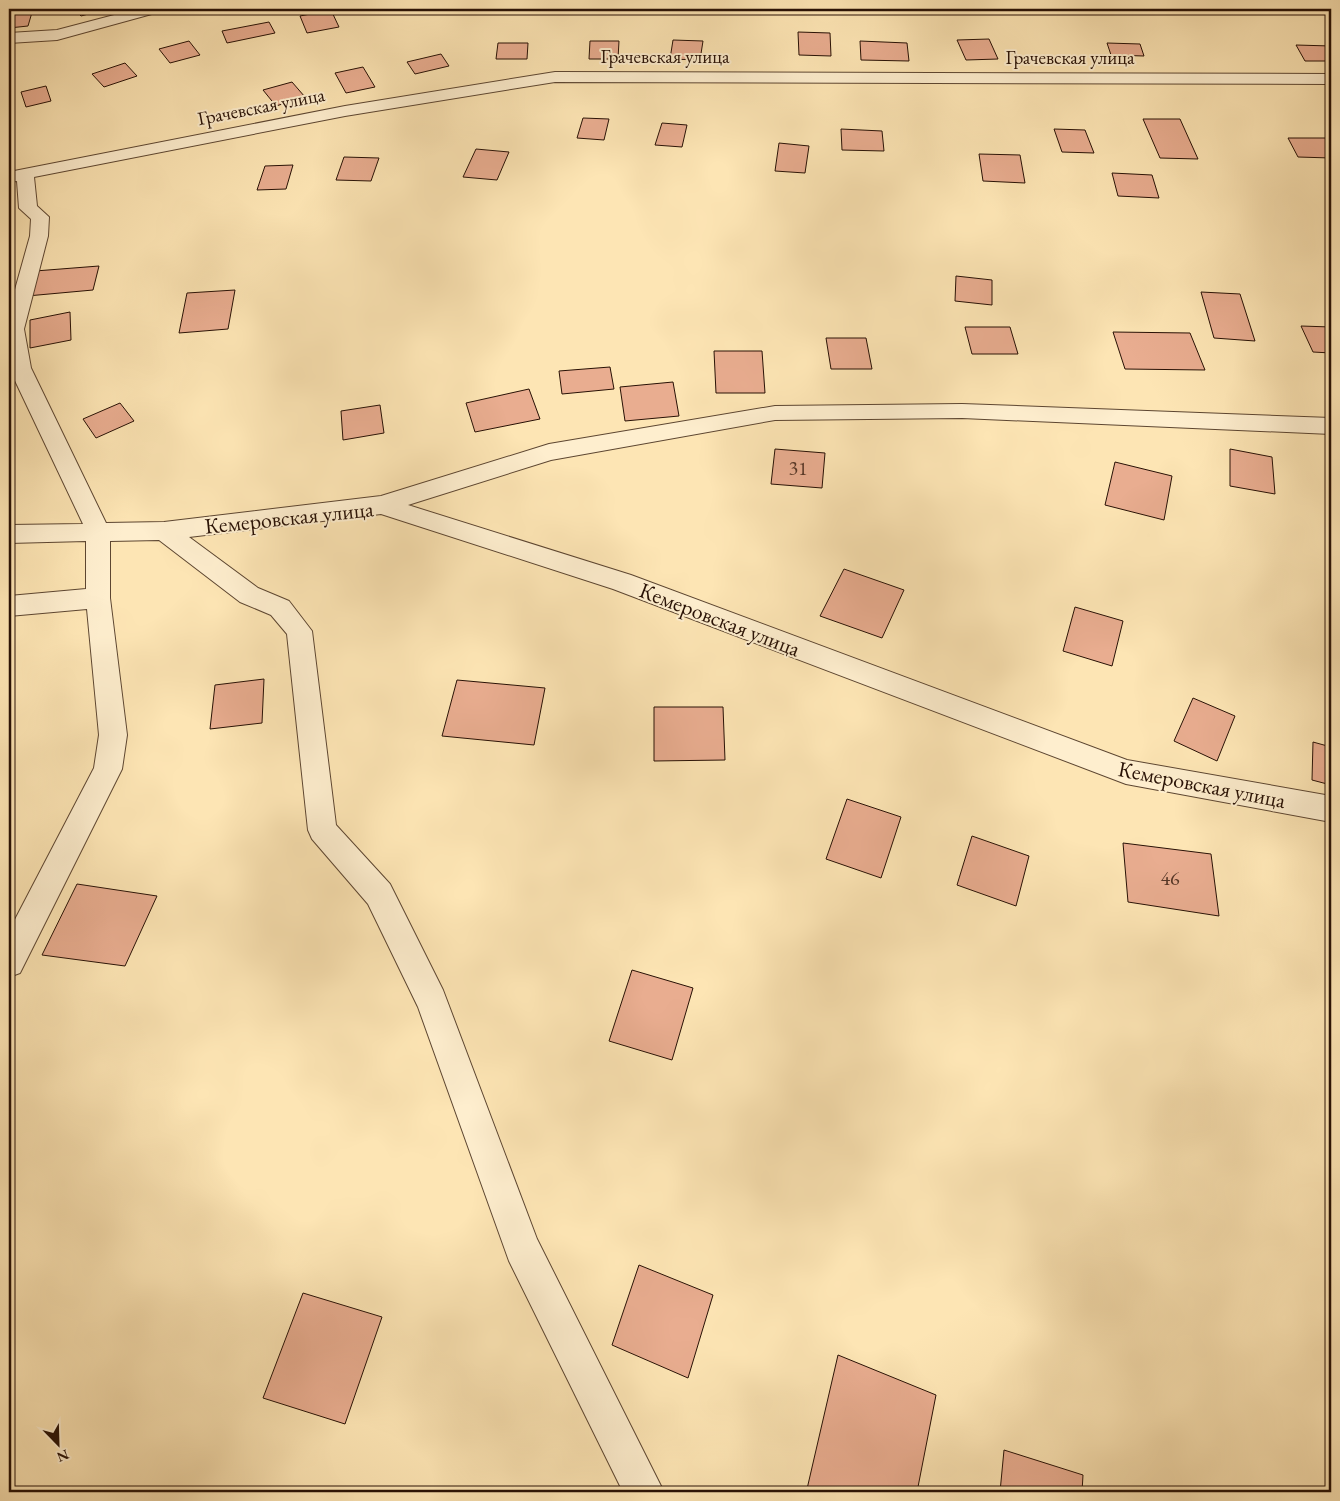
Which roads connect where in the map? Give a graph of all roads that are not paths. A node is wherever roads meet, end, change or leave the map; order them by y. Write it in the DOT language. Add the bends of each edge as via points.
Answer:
graph roads {
  1 [pos="154,9"];
  2 [pos="9,38"];
  3 [pos="1331,79"];
  4 [pos="17,175"];
  5 [pos="1331,426"];
  6 [pos="381,506"];
  7 [pos="98,531"];
  8 [pos="164,531"];
  9 [pos="9,534"];
  10 [pos="98,598"];
  11 [pos="9,606"];
  12 [pos="1331,809"];
  13 [pos="9,962"];
  14 [pos="644,1492"];
  1 -- 2 [label="street" via="57,35"];
  3 -- 4 [label="street, Грачевская улица" via="555,76 345,111"];
  4 -- 7 [label="street" via="28,208 40,217 39,236 14,329 20,368"];
  5 -- 6 [label="street" via="962,411 775,413 548,452"];
  6 -- 8 [label="street, Кемеровская улица"];
  6 -- 12 [label="street, Кемеровская улица" via="622,582 1126,772"];
  7 -- 8 [label="street, Кемеровская улица"];
  7 -- 9 [label="street, Кемеровская улица"];
  7 -- 10 [label="street"];
  8 -- 14 [label="street" via="250,595 280,608 299,631 322,830 379,894 428,992 522,1248"];
  10 -- 11 [label="street"];
  10 -- 13 [label="street" via="113,734 108,769"];
}
